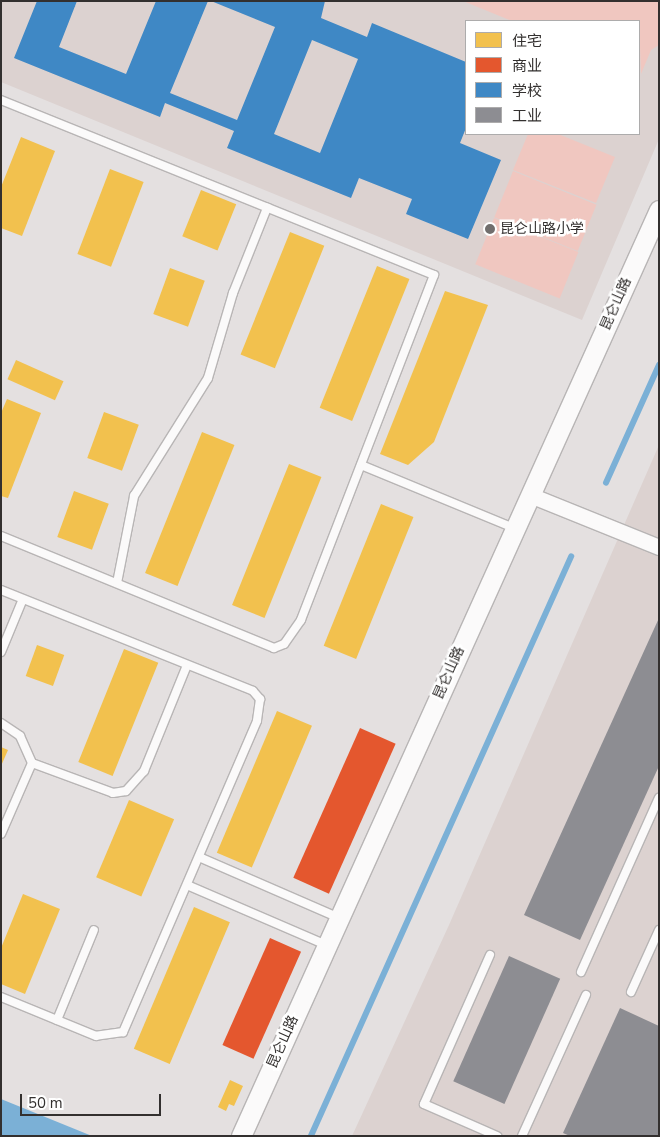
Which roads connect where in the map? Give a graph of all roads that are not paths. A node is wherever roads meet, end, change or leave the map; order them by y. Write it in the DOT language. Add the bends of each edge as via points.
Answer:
graph roads {
  1 [pos="1,100"];
  2 [pos="267,208"];
  3 [pos="659,210"];
  4 [pos="361,464"];
  5 [pos="530,495"];
  6 [pos="514,528"];
  7 [pos="1,536"];
  8 [pos="659,547"];
  9 [pos="117,583"];
  10 [pos="1,590"];
  11 [pos="23,599"];
  12 [pos="1,652"];
  13 [pos="187,665"];
  14 [pos="1,723"];
  15 [pos="32,764"];
  16 [pos="659,798"];
  17 [pos="1,834"];
  18 [pos="198,857"];
  19 [pos="187,884"];
  20 [pos="338,918"];
  21 [pos="94,930"];
  22 [pos="659,930"];
  23 [pos="326,945"];
  24 [pos="490,955"];
  25 [pos="581,972"];
  26 [pos="631,992"];
  27 [pos="586,995"];
  28 [pos="1,997"];
  29 [pos="57,1020"];
  30 [pos="241,1136"];
  31 [pos="497,1136"];
  32 [pos="522,1136"];
  1 -- 2 [label="lane"];
  2 -- 4 [label="lane" via="434,275"];
  2 -- 9 [label="lane" via="233,293 208,378 134,496"];
  3 -- 5 [label="street, 昆仑山路"];
  4 -- 6 [label="lane"];
  4 -- 9 [label="lane" via="301,620 284,644 274,648"];
  5 -- 6 [label="street, 昆仑山路"];
  5 -- 8 [label="street"];
  6 -- 20 [label="street, 昆仑山路"];
  7 -- 9 [label="lane"];
  10 -- 11 [label="lane"];
  11 -- 12 [label="lane"];
  11 -- 13 [label="lane"];
  13 -- 15 [label="lane" via="144,771 126,791 112,793"];
  13 -- 18 [label="lane" via="253,691 260,699 257,721"];
  14 -- 15 [label="lane" via="20,736"];
  15 -- 17 [label="lane"];
  16 -- 25 [label="lane"];
  18 -- 19 [label="lane"];
  18 -- 20 [label="lane"];
  19 -- 23 [label="lane"];
  19 -- 29 [label="lane" via="123,1032 96,1036"];
  20 -- 23 [label="street, 昆仑山路"];
  21 -- 29 [label="lane"];
  22 -- 26 [label="lane"];
  23 -- 30 [label="street, 昆仑山路"];
  24 -- 31 [label="lane" via="424,1104"];
  27 -- 32 [label="lane"];
  28 -- 29 [label="lane"];
}
